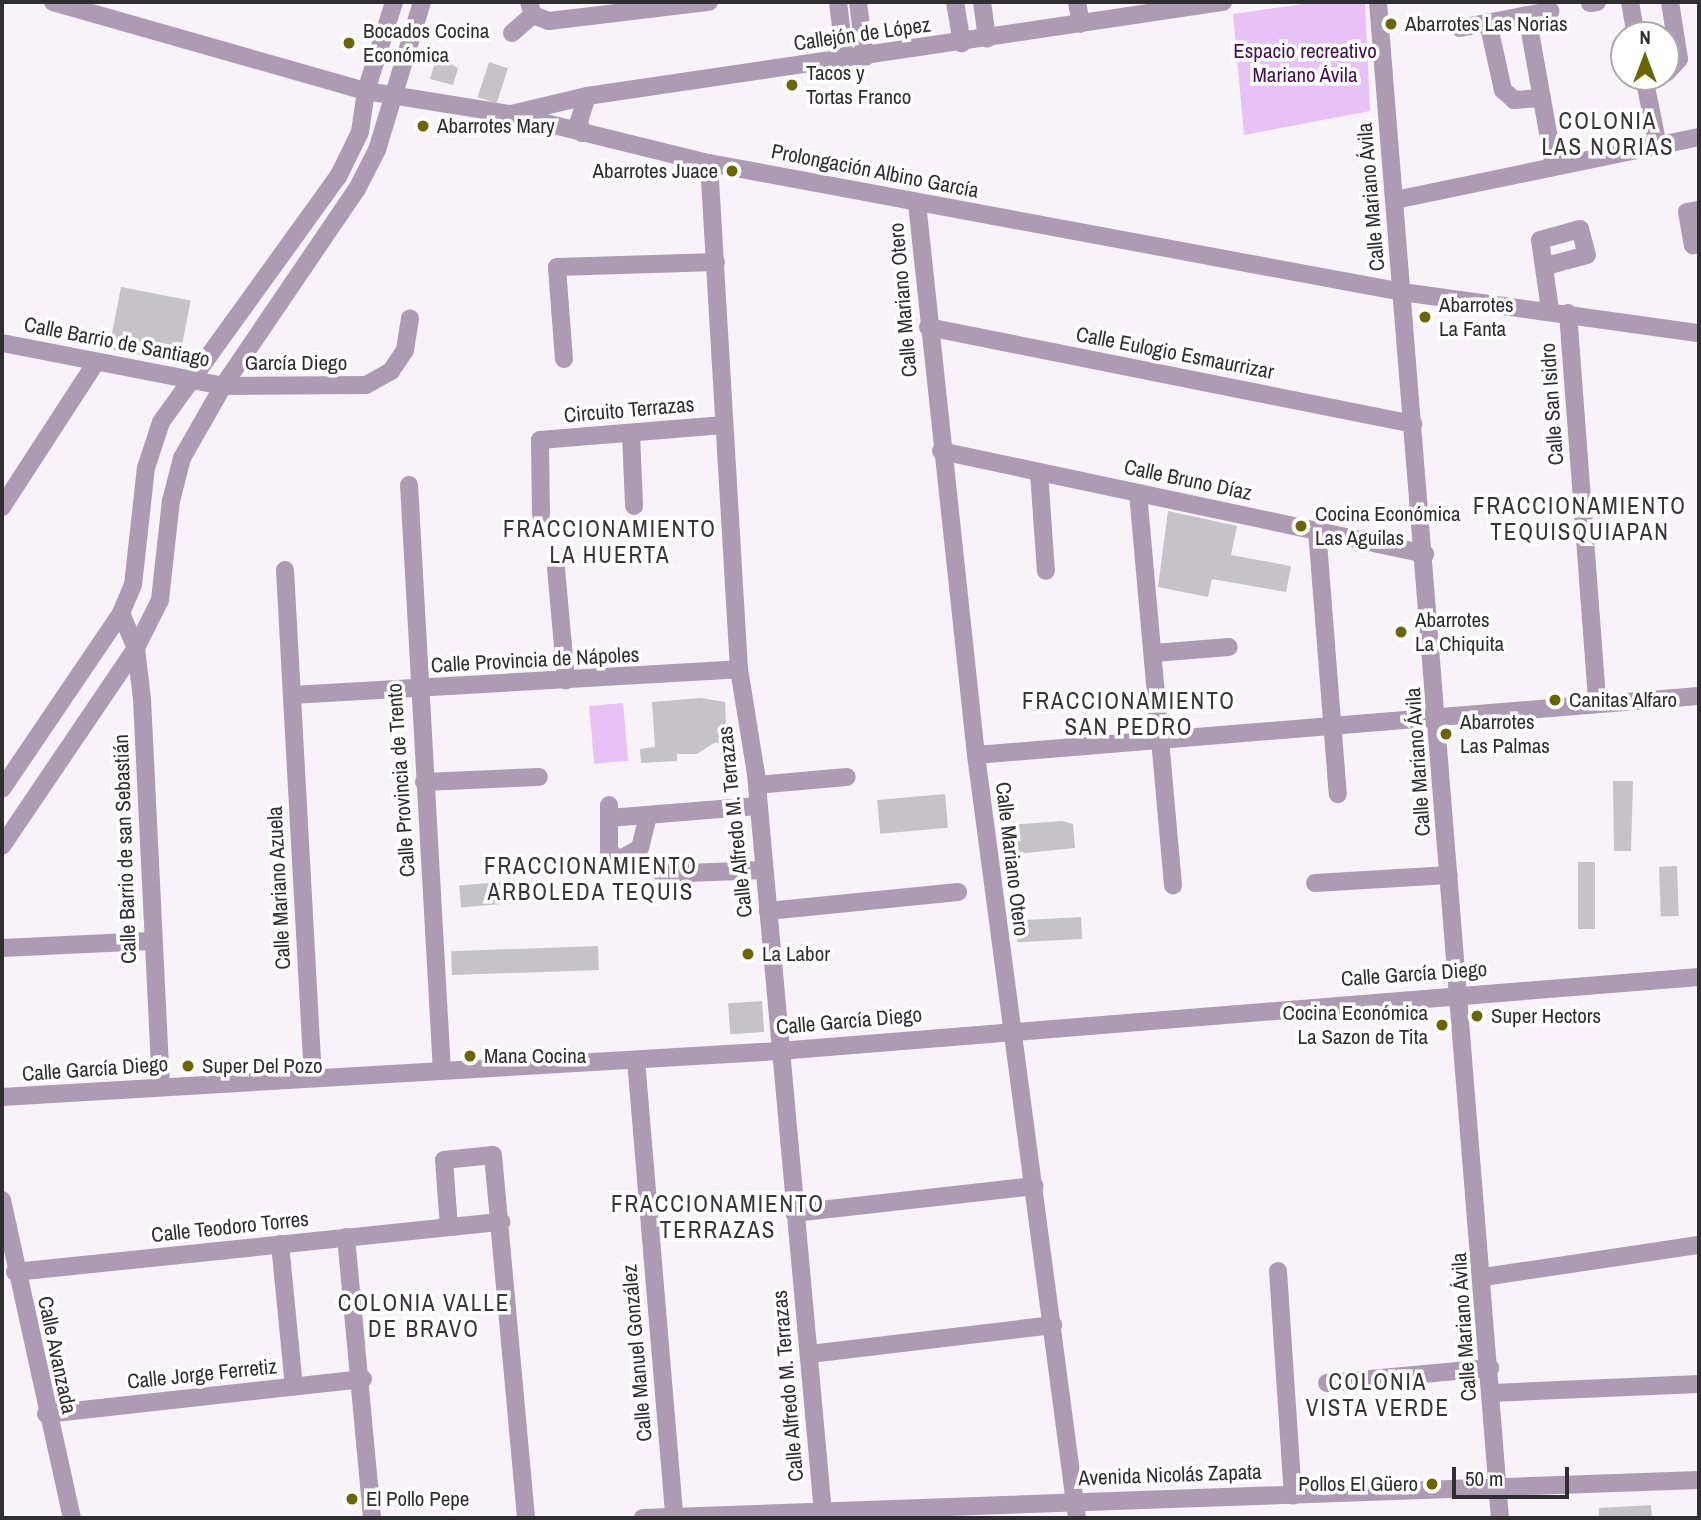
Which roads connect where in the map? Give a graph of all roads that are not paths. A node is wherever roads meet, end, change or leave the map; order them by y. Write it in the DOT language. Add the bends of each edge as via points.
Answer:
graph roads {
  1 [pos="53,2"];
  2 [pos="394,2"];
  3 [pos="422,2"];
  4 [pos="709,2"];
  5 [pos="838,2"];
  6 [pos="858,2"];
  7 [pos="954,2"];
  8 [pos="982,2"];
  9 [pos="1077,2"];
  10 [pos="1104,2"];
  11 [pos="1223,2"];
  12 [pos="1378,2"];
  13 [pos="1630,2"];
  14 [pos="1670,2"];
  15 [pos="1199,4"];
  16 [pos="531,8"];
  17 [pos="1550,11"];
  18 [pos="1527,15"];
  19 [pos="1108,20"];
  20 [pos="1633,21"];
  21 [pos="1673,21"];
  22 [pos="1488,22"];
  23 [pos="1081,24"];
  24 [pos="1460,28"];
  25 [pos="512,33"];
  26 [pos="987,39"];
  27 [pos="962,43"];
  28 [pos="865,58"];
  29 [pos="845,60"];
  30 [pos="366,91"];
  31 [pos="1647,91"];
  32 [pos="392,96"];
  33 [pos="587,96"];
  34 [pos="1542,98"];
  35 [pos="509,114"];
  36 [pos="582,132"];
  37 [pos="1699,137"];
  38 [pos="1658,146"];
  39 [pos="709,163"];
  40 [pos="1554,167"];
  41 [pos="1395,200"];
  42 [pos="917,203"];
  43 [pos="1699,210"];
  44 [pos="1699,244"];
  45 [pos="716,262"];
  46 [pos="1546,265"];
  47 [pos="1402,292"];
  48 [pos="1559,311"];
  49 [pos="410,317"];
  50 [pos="928,327"];
  51 [pos="1699,333"];
  52 [pos="2,343"];
  53 [pos="564,359"];
  54 [pos="96,362"];
  55 [pos="190,380"];
  56 [pos="223,386"];
  57 [pos="1413,424"];
  58 [pos="723,425"];
  59 [pos="631,433"];
  60 [pos="941,451"];
  61 [pos="1039,472"];
  62 [pos="409,485"];
  63 [pos="1138,493"];
  64 [pos="634,506"];
  65 [pos="2,507"];
  66 [pos="541,514"];
  67 [pos="1317,530"];
  68 [pos="1425,554"];
  69 [pos="556,568"];
  70 [pos="285,570"];
  71 [pos="1046,571"];
  72 [pos="121,613"];
  73 [pos="1229,647"];
  74 [pos="136,648"];
  75 [pos="1154,653"];
  76 [pos="739,669"];
  77 [pos="566,681"];
  78 [pos="417,689"];
  79 [pos="292,695"];
  80 [pos="1699,696"];
  81 [pos="1597,702"];
  82 [pos="1437,714"];
  83 [pos="1333,724"];
  84 [pos="1163,740"];
  85 [pos="976,755"];
  86 [pos="539,777"];
  87 [pos="847,777"];
  88 [pos="424,782"];
  89 [pos="757,785"];
  90 [pos="2,789"];
  91 [pos="1338,794"];
  92 [pos="758,806"];
  93 [pos="648,817"];
  94 [pos="2,846"];
  95 [pos="764,870"];
  96 [pos="662,874"];
  97 [pos="1449,875"];
  98 [pos="1315,883"];
  99 [pos="1173,885"];
  100 [pos="958,892"];
  101 [pos="768,911"];
  102 [pos="151,941"];
  103 [pos="2,948"];
  104 [pos="1699,977"];
  105 [pos="1459,993"];
  106 [pos="1011,1030"];
  107 [pos="779,1051"];
  108 [pos="636,1060"];
  109 [pos="442,1071"];
  110 [pos="313,1079"];
  111 [pos="161,1087"];
  112 [pos="2,1097"];
  113 [pos="1034,1186"];
  114 [pos="2,1200"];
  115 [pos="794,1213"];
  116 [pos="501,1222"];
  117 [pos="449,1227"];
  118 [pos="346,1237"];
  119 [pos="280,1244"];
  120 [pos="1699,1245"];
  121 [pos="1278,1271"];
  122 [pos="15,1272"];
  123 [pos="1484,1277"];
  124 [pos="1053,1325"];
  125 [pos="810,1354"];
  126 [pos="1490,1368"];
  127 [pos="363,1379"];
  128 [pos="1327,1383"];
  129 [pos="1699,1384"];
  130 [pos="293,1386"];
  131 [pos="1492,1393"];
  132 [pos="46,1414"];
  133 [pos="1699,1480"];
  134 [pos="1496,1490"];
  135 [pos="1293,1494"];
  136 [pos="1075,1509"];
  137 [pos="952,1512"];
  138 [pos="823,1516"];
  139 [pos="674,1517"];
  140 [pos="72,1518"];
  141 [pos="372,1518"];
  142 [pos="527,1518"];
  143 [pos="643,1518"];
  144 [pos="1500,1518"];
  1 -- 30 [label="street, Prolongación Albino García"];
  2 -- 30 [label="street"];
  3 -- 32 [label="street"];
  4 -- 16 [label="street" via="549,21"];
  5 -- 29 [label="street"];
  6 -- 28 [label="street"];
  7 -- 27 [label="street"];
  8 -- 26 [label="street"];
  9 -- 23 [label="street"];
  10 -- 19 [label="street"];
  11 -- 15 [label="street, Callejón de López"];
  12 -- 41 [label="street, Calle Mariano Ávila"];
  13 -- 20 [label="street"];
  14 -- 21 [label="street"];
  15 -- 19 [label="street, Callejón de López"];
  16 -- 25 [label="street"];
  17 -- 18 [label="street"];
  18 -- 22 [label="street"];
  18 -- 34 [label="street"];
  19 -- 23 [label="street, Callejón de López"];
  22 -- 24 [label="street"];
  22 -- 34 [label="street" via="1503,90 1514,100"];
  23 -- 26 [label="street, Callejón de López"];
  26 -- 27 [label="street, Callejón de López"];
  27 -- 28 [label="street, Callejón de López"];
  28 -- 29 [label="street, Callejón de López"];
  29 -- 33 [label="street, Callejón de López"];
  30 -- 32 [label="street, Prolongación Albino García"];
  30 -- 55 [label="street" via="360,132 338,177"];
  31 -- 38 [label="street"];
  32 -- 35 [label="street, Prolongación Albino García"];
  32 -- 56 [label="street" via="377,150 357,190"];
  33 -- 35 [label="street, Callejón de López"];
  33 -- 36 [label="street" via="579,121"];
  34 -- 40 [label="street"];
  35 -- 36 [label="street, Prolongación Albino García"];
  36 -- 39 [label="street, Prolongación Albino García"];
  37 -- 38 [label="street"];
  38 -- 40 [label="street"];
  39 -- 42 [label="street, Prolongación Albino García"];
  39 -- 45 [label="street, Calle Alfredo M. Terrazas"];
  40 -- 41 [label="street"];
  41 -- 47 [label="street, Calle Mariano Ávila"];
  42 -- 47 [label="street, Prolongación Albino García"];
  42 -- 50 [label="street, Calle Mariano Otero"];
  43 -- 44 [label="street" via="1687,212 1693,245"];
  45 -- 53 [label="street" via="557,267"];
  45 -- 58 [label="street, Calle Alfredo M. Terrazas"];
  46 -- 48 [label="street, Calle San Isidro"];
  47 -- 48 [label="street, Prolongación Albino García"];
  47 -- 57 [label="street, Calle Mariano Ávila"];
  48 -- 51 [label="street, Prolongación Albino García"];
  48 -- 81 [label="street, Calle San Isidro"];
  49 -- 56 [label="street, García Diego" via="405,350 391,371 366,385"];
  50 -- 57 [label="street, Calle Eulogio Esmaurrizar"];
  50 -- 60 [label="street, Calle Mariano Otero"];
  52 -- 54 [label="street, Calle Barrio de Santiago"];
  54 -- 55 [label="street, Calle Barrio de Santiago"];
  54 -- 65 [label="street"];
  55 -- 56 [label="street, Calle Barrio de Santiago"];
  55 -- 72 [label="street" via="161,422 146,468 134,585"];
  56 -- 74 [label="street" via="182,458 171,501 159,600"];
  57 -- 68 [label="street, Calle Mariano Ávila"];
  58 -- 59 [label="street, Circuito Terrazas"];
  58 -- 76 [label="street, Calle Alfredo M. Terrazas"];
  59 -- 64 [label="street"];
  59 -- 66 [label="street, Circuito Terrazas" via="540,440"];
  60 -- 61 [label="street, Calle Bruno Díaz"];
  60 -- 85 [label="street, Calle Mariano Otero"];
  61 -- 63 [label="street, Calle Bruno Díaz"];
  61 -- 71 [label="street"];
  62 -- 78 [label="street, Calle Provincia de Trento"];
  63 -- 67 [label="street, Calle Bruno Díaz"];
  63 -- 75 [label="street"];
  67 -- 68 [label="street, Calle Bruno Díaz"];
  67 -- 83 [label="street"];
  68 -- 82 [label="street, Calle Mariano Ávila"];
  69 -- 77 [label="street"];
  70 -- 79 [label="street, Calle Mariano Azuela"];
  72 -- 74 [label="street, Calle Barrio de san Sebastián"];
  72 -- 90 [label="street"];
  73 -- 75 [label="street"];
  74 -- 94 [label="street"];
  74 -- 102 [label="street, Calle Barrio de san Sebastián"];
  75 -- 84 [label="street"];
  76 -- 77 [label="street, Calle Provincia de Nápoles"];
  76 -- 89 [label="street, Calle Alfredo M. Terrazas"];
  77 -- 78 [label="street, Calle Provincia de Nápoles"];
  78 -- 79 [label="street, Calle Provincia de Nápoles"];
  78 -- 88 [label="street, Calle Provincia de Trento"];
  79 -- 110 [label="street, Calle Mariano Azuela"];
  80 -- 81 [label="street"];
  81 -- 82 [label="street"];
  82 -- 83 [label="street"];
  82 -- 97 [label="street, Calle Mariano Ávila"];
  83 -- 84 [label="street"];
  83 -- 91 [label="street"];
  84 -- 85 [label="street"];
  84 -- 99 [label="street"];
  85 -- 106 [label="street, Calle Mariano Otero"];
  86 -- 88 [label="street"];
  87 -- 89 [label="street"];
  88 -- 109 [label="street, Calle Provincia de Trento"];
  89 -- 92 [label="street, Calle Alfredo M. Terrazas"];
  92 -- 93 [label="street"];
  92 -- 95 [label="street, Calle Alfredo M. Terrazas"];
  93 -- 93 [label="street" via="640,848 619,860 610,851 609,812"];
  95 -- 96 [label="street"];
  95 -- 101 [label="street, Calle Alfredo M. Terrazas"];
  97 -- 98 [label="street"];
  97 -- 105 [label="street, Calle Mariano Ávila"];
  100 -- 101 [label="street"];
  101 -- 107 [label="street, Calle Alfredo M. Terrazas"];
  102 -- 103 [label="street"];
  102 -- 111 [label="street, Calle Barrio de san Sebastián"];
  104 -- 105 [label="street, Calle García Diego"];
  105 -- 106 [label="street, Calle García Diego"];
  105 -- 123 [label="street, Calle Mariano Ávila"];
  106 -- 107 [label="street, Calle García Diego"];
  106 -- 113 [label="street, Calle Mariano Otero"];
  107 -- 108 [label="street, Calle García Diego"];
  107 -- 115 [label="street, Calle Alfredo M. Terrazas"];
  108 -- 109 [label="street, Calle García Diego"];
  108 -- 139 [label="street, Calle Manuel González"];
  109 -- 110 [label="street, Calle García Diego"];
  110 -- 111 [label="street, Calle García Diego"];
  111 -- 112 [label="street, Calle García Diego"];
  113 -- 115 [label="street"];
  113 -- 124 [label="street, Calle Mariano Otero"];
  114 -- 122 [label="street, Calle Avanzada"];
  115 -- 125 [label="street, Calle Alfredo M. Terrazas"];
  116 -- 117 [label="street, Calle Teodoro Torres"];
  116 -- 117 [label="street" via="493,1155 444,1160"];
  116 -- 142 [label="street"];
  117 -- 118 [label="street, Calle Teodoro Torres"];
  118 -- 119 [label="street, Calle Teodoro Torres"];
  118 -- 127 [label="street"];
  119 -- 122 [label="street, Calle Teodoro Torres"];
  119 -- 130 [label="street"];
  120 -- 123 [label="street"];
  121 -- 135 [label="street"];
  122 -- 132 [label="street, Calle Avanzada"];
  123 -- 126 [label="street, Calle Mariano Ávila"];
  124 -- 125 [label="street"];
  124 -- 136 [label="street, Calle Mariano Otero"];
  125 -- 138 [label="street, Calle Alfredo M. Terrazas"];
  126 -- 128 [label="street"];
  126 -- 131 [label="street, Calle Mariano Ávila"];
  127 -- 130 [label="street, Calle Jorge Ferretiz"];
  127 -- 141 [label="street"];
  129 -- 131 [label="street"];
  130 -- 132 [label="street, Calle Jorge Ferretiz"];
  131 -- 134 [label="street, Calle Mariano Ávila"];
  132 -- 140 [label="street, Calle Avanzada"];
  133 -- 134 [label="street, Avenida Nicolás Zapata"];
  134 -- 135 [label="street, Avenida Nicolás Zapata"];
  134 -- 144 [label="street, Calle Mariano Ávila"];
  135 -- 136 [label="street, Avenida Nicolás Zapata"];
  136 -- 137 [label="street, Avenida Nicolás Zapata"];
  137 -- 138 [label="street, Avenida Nicolás Zapata"];
  138 -- 139 [label="street, Avenida Nicolás Zapata"];
  139 -- 143 [label="street, Avenida Nicolás Zapata"];
}
